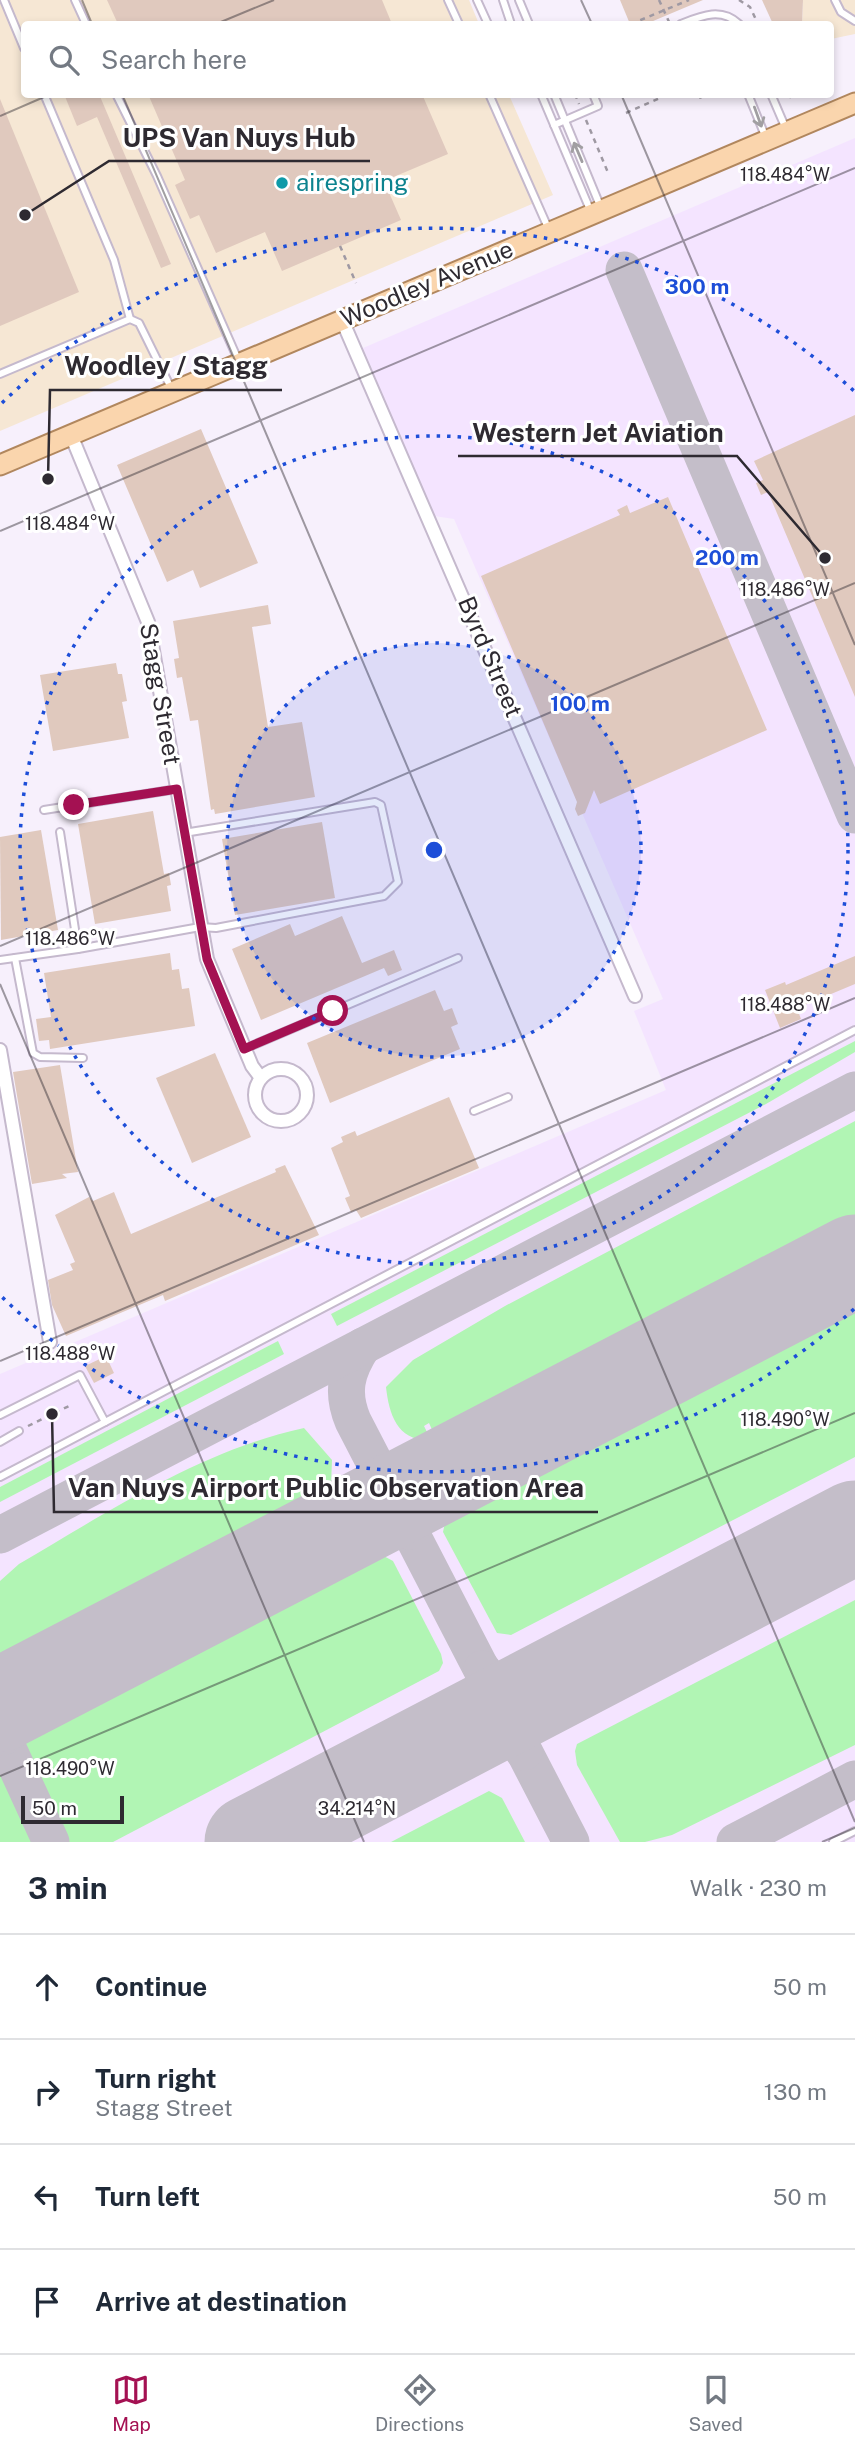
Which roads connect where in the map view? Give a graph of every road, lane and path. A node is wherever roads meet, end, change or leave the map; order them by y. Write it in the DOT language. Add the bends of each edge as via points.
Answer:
graph roads {
  1 [pos="4,0"];
  2 [pos="75,0"];
  3 [pos="448,0"];
  4 [pos="477,0"];
  5 [pos="519,0"];
  6 [pos="659,0"];
  7 [pos="689,0"];
  8 [pos="739,0"];
  9 [pos="835,0"];
  10 [pos="502,1"];
  11 [pos="663,11"];
  12 [pos="85,21"];
  13 [pos="458,21"];
  14 [pos="487,21"];
  15 [pos="511,21"];
  16 [pos="528,21"];
  17 [pos="638,21"];
  18 [pos="668,21"];
  19 [pos="689,21"];
  20 [pos="733,21"];
  21 [pos="757,21"];
  22 [pos="855,21"];
  23 [pos="21,41"];
  24 [pos="46,98"];
  25 [pos="118,98"];
  26 [pos="491,98"];
  27 [pos="543,98"];
  28 [pos="556,98"];
  29 [pos="577,98"];
  30 [pos="595,98"];
  31 [pos="660,98"];
  32 [pos="700,98"];
  33 [pos="750,98"];
  34 [pos="773,98"];
  35 [pos="702,102"];
  36 [pos="855,103"];
  37 [pos="583,113"];
  38 [pos="626,113"];
  39 [pos="565,121"];
  40 [pos="554,125"];
  41 [pos="787,131"];
  42 [pos="767,140"];
  43 [pos="609,175"];
  44 [pos="597,212"];
  45 [pos="549,232"];
  46 [pos="340,246"];
  47 [pos="356,284"];
  48 [pos="130,319"];
  49 [pos="342,320"];
  50 [pos="240,363"];
  51 [pos="0,374"];
  52 [pos="173,392"];
  53 [pos="71,435"];
  54 [pos="0,465"];
  55 [pos="177,789"];
  56 [pos="44,810"];
  57 [pos="60,832"];
  58 [pos="184,833"];
  59 [pos="200,927"];
  60 [pos="78,949"];
  61 [pos="15,958"];
  62 [pos="458,958"];
  63 [pos="0,960"];
  64 [pos="635,996"];
  65 [pos="855,1030"];
  66 [pos="244,1049"];
  67 [pos="0,1051"];
  68 [pos="83,1058"];
  69 [pos="261,1078"];
  70 [pos="508,1097"];
  71 [pos="474,1111"];
  72 [pos="50,1342"];
  73 [pos="71,1405"];
  74 [pos="0,1415"];
  75 [pos="105,1422"];
  76 [pos="19,1431"];
  77 [pos="0,1442"];
  78 [pos="0,1477"];
  79 [pos="855,1831"];
  80 [pos="833,1842"];
  1 -- 23 [label="lane"];
  2 -- 12 [label="lane"];
  3 -- 13 [label="lane"];
  4 -- 14 [label="lane"];
  5 -- 16 [label="lane"];
  6 -- 11 [label="path"];
  7 -- 11 [label="path"];
  8 -- 21 [label="path" via="750,7"];
  9 -- 22 [label="lane" via="841,12"];
  10 -- 15 [label="lane"];
  11 -- 17 [label="path"];
  11 -- 18 [label="path"];
  19 -- 20 [label="lane" via="707,14"];
  24 -- 48 [label="lane" via="114,260"];
  25 -- 50 [label="lane"];
  26 -- 45 [label="lane"];
  27 -- 40 [label="lane"];
  28 -- 39 [label="lane"];
  29 -- 37 [label="path"];
  30 -- 37 [label="lane" via="598,106"];
  31 -- 38 [label="path"];
  32 -- 35 [label="path"];
  33 -- 42 [label="lane, one-way"];
  34 -- 41 [label="lane"];
  36 -- 41 [label="main road, Woodley Avenue"];
  37 -- 39 [label="lane"];
  37 -- 43 [label="path"];
  39 -- 40 [label="lane"];
  44 -- 39 [label="lane, one-way"];
  40 -- 44 [label="lane"];
  41 -- 42 [label="main road, Woodley Avenue"];
  42 -- 44 [label="main road, Woodley Avenue"];
  44 -- 45 [label="main road, Woodley Avenue"];
  45 -- 49 [label="main road, Woodley Avenue"];
  46 -- 47 [label="path"];
  48 -- 51 [label="lane"];
  48 -- 52 [label="lane" via="139,323"];
  49 -- 50 [label="main road, Woodley Avenue"];
  49 -- 64 [label="street, Byrd Street"];
  50 -- 52 [label="main road, Woodley Avenue"];
  52 -- 53 [label="main road, Woodley Avenue"];
  53 -- 54 [label="main road, Woodley Avenue"];
  53 -- 55 [label="street, Stagg Street" via="143,606"];
  55 -- 56 [label="lane"];
  55 -- 58 [label="street, Stagg Street"];
  57 -- 60 [label="lane"];
  58 -- 59 [label="street, Stagg Street"];
  58 -- 59 [label="lane" via="375,802 381,805 398,882 384,896 216,928"];
  59 -- 60 [label="lane"];
  59 -- 66 [label="street, Stagg Street" via="212,974"];
  60 -- 61 [label="lane"];
  61 -- 63 [label="lane"];
  61 -- 68 [label="lane" via="33,1053"];
  62 -- 66 [label="lane"];
  65 -- 75 [label="lane"];
  66 -- 69 [label="street, Stagg Street"];
  67 -- 72 [label="street"];
  69 -- 69 [label="street" via="255,1097 262,1113 277,1121 301,1112 307,1096 297,1073 280,1068"];
  70 -- 71 [label="lane"];
  73 -- 76 [label="path"];
  74 -- 75 [label="lane" via="80,1375"];
  75 -- 78 [label="lane"];
  76 -- 77 [label="lane"];
  79 -- 80 [label="lane"];
}
